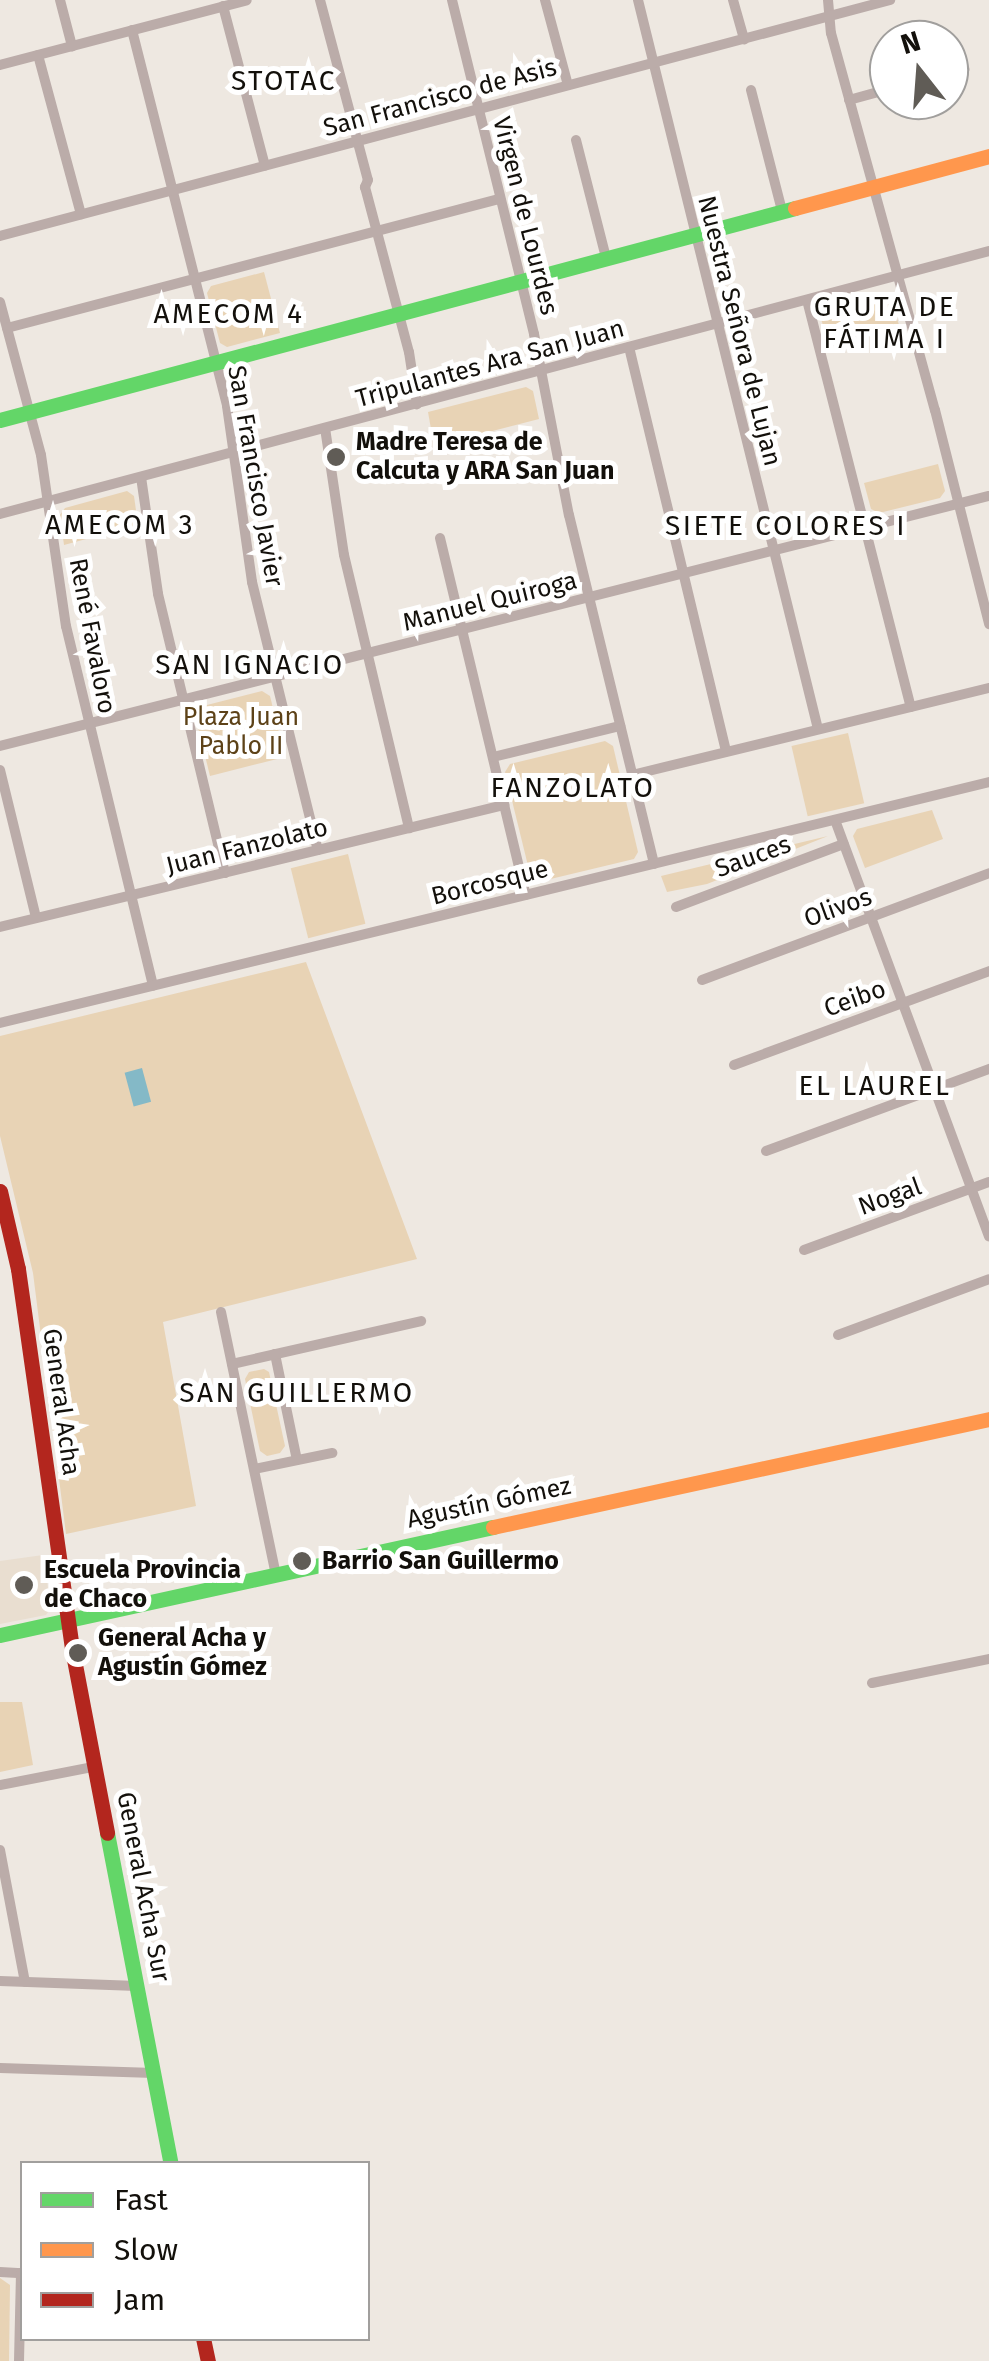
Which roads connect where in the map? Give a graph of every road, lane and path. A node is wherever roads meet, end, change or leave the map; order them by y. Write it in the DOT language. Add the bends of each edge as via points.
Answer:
graph roads {
  1 [pos="60,0"];
  2 [pos="246,0"];
  3 [pos="320,0"];
  4 [pos="452,0"];
  5 [pos="545,0"];
  6 [pos="638,0"];
  7 [pos="734,0"];
  8 [pos="828,0"];
  9 [pos="890,0"];
  10 [pos="223,6"];
  11 [pos="830,16"];
  12 [pos="132,30"];
  13 [pos="744,39"];
  14 [pos="72,46"];
  15 [pos="38,55"];
  16 [pos="653,63"];
  17 [pos="0,65"];
  18 [pos="568,86"];
  19 [pos="750,90"];
  20 [pos="869,94"];
  21 [pos="848,100"];
  22 [pos="478,109"];
  23 [pos="576,140"];
  24 [pos="358,141"];
  25 [pos="989,156"];
  26 [pos="265,166"];
  27 [pos="872,187"];
  28 [pos="174,190"];
  29 [pos="499,199"];
  30 [pos="782,211"];
  31 [pos="81,214"];
  32 [pos="377,231"];
  33 [pos="695,234"];
  34 [pos="0,236"];
  35 [pos="988,254"];
  36 [pos="606,258"];
  37 [pos="896,276"];
  38 [pos="193,280"];
  39 [pos="520,281"];
  40 [pos="807,300"];
  41 [pos="0,302"];
  42 [pos="399,313"];
  43 [pos="718,324"];
  44 [pos="7,328"];
  45 [pos="629,348"];
  46 [pos="215,362"];
  47 [pos="541,371"];
  48 [pos="417,404"];
  49 [pos="29,412"];
  50 [pos="0,420"];
  51 [pos="326,428"];
  52 [pos="234,452"];
  53 [pos="141,477"];
  54 [pos="989,496"];
  55 [pos="48,501"];
  56 [pos="959,504"];
  57 [pos="0,514"];
  58 [pos="865,528"];
  59 [pos="440,538"];
  60 [pos="773,551"];
  61 [pos="682,574"];
  62 [pos="589,597"];
  63 [pos="989,624"];
  64 [pos="462,630"];
  65 [pos="368,653"];
  66 [pos="276,676"];
  67 [pos="989,688"];
  68 [pos="184,700"];
  69 [pos="911,707"];
  70 [pos="90,724"];
  71 [pos="620,726"];
  72 [pos="818,729"];
  73 [pos="0,746"];
  74 [pos="726,752"];
  75 [pos="493,757"];
  76 [pos="0,770"];
  77 [pos="632,775"];
  78 [pos="989,782"];
  79 [pos="504,805"];
  80 [pos="835,820"];
  81 [pos="410,828"];
  82 [pos="844,844"];
  83 [pos="318,850"];
  84 [pos="654,864"];
  85 [pos="225,872"];
  86 [pos="989,873"];
  87 [pos="526,895"];
  88 [pos="131,896"];
  89 [pos="676,907"];
  90 [pos="871,917"];
  91 [pos="36,918"];
  92 [pos="0,927"];
  93 [pos="989,971"];
  94 [pos="702,980"];
  95 [pos="152,986"];
  96 [pos="902,1003"];
  97 [pos="0,1023"];
  98 [pos="734,1065"];
  99 [pos="989,1069"];
  100 [pos="934,1089"];
  101 [pos="766,1151"];
  102 [pos="989,1182"];
  103 [pos="971,1188"];
  104 [pos="0,1191"];
  105 [pos="989,1236"];
  106 [pos="804,1250"];
  107 [pos="989,1279"];
  108 [pos="221,1312"];
  109 [pos="421,1321"];
  110 [pos="838,1335"];
  111 [pos="275,1354"];
  112 [pos="232,1364"];
  113 [pos="989,1418"];
  114 [pos="332,1452"];
  115 [pos="297,1460"];
  116 [pos="254,1469"];
  117 [pos="276,1575"];
  118 [pos="68,1620"];
  119 [pos="0,1635"];
  120 [pos="989,1658"];
  121 [pos="872,1683"];
  122 [pos="93,1768"];
  123 [pos="0,1786"];
  124 [pos="0,1850"];
  125 [pos="0,1981"];
  126 [pos="25,1982"];
  127 [pos="138,1986"];
  128 [pos="0,2068"];
  129 [pos="154,2073"];
  130 [pos="170,2161"];
  131 [pos="20,2332"];
  132 [pos="19,2361"];
  1 -- 14 [label="street"];
  2 -- 10 [label="street"];
  3 -- 24 [label="street"];
  4 -- 22 [label="street, Virgen de Lourdes"];
  5 -- 18 [label="street"];
  6 -- 16 [label="street, Nuestra Señora de Lujan"];
  7 -- 13 [label="street"];
  8 -- 11 [label="street"];
  9 -- 11 [label="street, San Francisco de Asis"];
  10 -- 12 [label="street"];
  10 -- 26 [label="street"];
  11 -- 13 [label="street, San Francisco de Asis"];
  11 -- 21 [label="street"];
  12 -- 14 [label="street"];
  12 -- 28 [label="street, San Francisco Javier"];
  13 -- 16 [label="street, San Francisco de Asis"];
  14 -- 15 [label="street"];
  15 -- 17 [label="street"];
  15 -- 31 [label="street"];
  16 -- 18 [label="street, San Francisco de Asis"];
  16 -- 33 [label="street, Nuestra Señora de Lujan"];
  18 -- 22 [label="street, San Francisco de Asis"];
  19 -- 30 [label="street"];
  20 -- 21 [label="street"];
  21 -- 27 [label="street"];
  22 -- 24 [label="street, San Francisco de Asis"];
  22 -- 29 [label="street, Virgen de Lourdes"];
  23 -- 36 [label="street"];
  24 -- 26 [label="street, San Francisco de Asis"];
  24 -- 32 [label="street"];
  25 -- 27 [label="street"];
  26 -- 28 [label="street, San Francisco de Asis"];
  27 -- 30 [label="street"];
  27 -- 37 [label="street"];
  28 -- 31 [label="street, San Francisco de Asis"];
  28 -- 38 [label="street, San Francisco Javier"];
  29 -- 32 [label="street"];
  29 -- 39 [label="street, Virgen de Lourdes"];
  30 -- 33 [label="street"];
  31 -- 34 [label="street, San Francisco de Asis"];
  32 -- 38 [label="street"];
  32 -- 42 [label="street"];
  33 -- 36 [label="street"];
  33 -- 43 [label="street, Nuestra Señora de Lujan"];
  35 -- 37 [label="street, Tripulantes Ara San Juan"];
  36 -- 39 [label="street"];
  37 -- 40 [label="street, Tripulantes Ara San Juan"];
  37 -- 56 [label="street"];
  38 -- 44 [label="street"];
  38 -- 46 [label="street, San Francisco Javier"];
  39 -- 42 [label="street"];
  39 -- 47 [label="street, Virgen de Lourdes"];
  40 -- 43 [label="street, Tripulantes Ara San Juan"];
  40 -- 58 [label="street"];
  41 -- 44 [label="street, René Favaloro"];
  42 -- 46 [label="street"];
  42 -- 48 [label="street"];
  43 -- 45 [label="street, Tripulantes Ara San Juan"];
  43 -- 60 [label="street, Nuestra Señora de Lujan"];
  44 -- 49 [label="street, René Favaloro"];
  45 -- 47 [label="street, Tripulantes Ara San Juan"];
  45 -- 61 [label="street"];
  46 -- 49 [label="street"];
  46 -- 52 [label="street, San Francisco Javier"];
  47 -- 48 [label="street, Tripulantes Ara San Juan"];
  47 -- 62 [label="street, Virgen de Lourdes"];
  48 -- 51 [label="street, Tripulantes Ara San Juan"];
  49 -- 50 [label="street"];
  49 -- 55 [label="street, René Favaloro"];
  51 -- 52 [label="street, Tripulantes Ara San Juan"];
  51 -- 65 [label="street" via="344,554"];
  52 -- 53 [label="street, Tripulantes Ara San Juan"];
  52 -- 66 [label="street, San Francisco Javier" via="252,582"];
  53 -- 55 [label="street, Tripulantes Ara San Juan"];
  53 -- 68 [label="street" via="158,594"];
  54 -- 56 [label="street, Manuel Quiroga"];
  55 -- 57 [label="street, Tripulantes Ara San Juan"];
  55 -- 70 [label="street, René Favaloro" via="66,626"];
  56 -- 58 [label="street, Manuel Quiroga"];
  56 -- 63 [label="street"];
  58 -- 60 [label="street, Manuel Quiroga"];
  58 -- 69 [label="street"];
  59 -- 64 [label="street"];
  60 -- 61 [label="street, Manuel Quiroga"];
  60 -- 72 [label="street, Nuestra Señora de Lujan"];
  61 -- 62 [label="street, Manuel Quiroga"];
  61 -- 74 [label="street"];
  62 -- 64 [label="street, Manuel Quiroga"];
  62 -- 71 [label="street, Virgen de Lourdes"];
  64 -- 65 [label="street, Manuel Quiroga"];
  64 -- 75 [label="street"];
  65 -- 66 [label="street, Manuel Quiroga"];
  65 -- 81 [label="street"];
  66 -- 68 [label="street, Manuel Quiroga"];
  66 -- 83 [label="street, San Francisco Javier"];
  67 -- 69 [label="street"];
  68 -- 70 [label="street, Manuel Quiroga"];
  68 -- 85 [label="street"];
  69 -- 72 [label="street"];
  70 -- 73 [label="street, Manuel Quiroga"];
  70 -- 88 [label="street, René Favaloro"];
  71 -- 75 [label="street"];
  71 -- 77 [label="street, Virgen de Lourdes"];
  72 -- 74 [label="street"];
  74 -- 77 [label="street"];
  75 -- 79 [label="street"];
  76 -- 91 [label="street"];
  77 -- 84 [label="street, Virgen de Lourdes"];
  78 -- 80 [label="street, Borcosque"];
  79 -- 81 [label="street, Juan Fanzolato"];
  79 -- 87 [label="street"];
  80 -- 82 [label="street"];
  80 -- 84 [label="street, Borcosque"];
  81 -- 83 [label="street, Juan Fanzolato"];
  82 -- 89 [label="street, Sauces"];
  82 -- 90 [label="street"];
  83 -- 85 [label="street, Juan Fanzolato"];
  84 -- 87 [label="street, Borcosque"];
  85 -- 88 [label="street, Juan Fanzolato"];
  86 -- 90 [label="street, Olivos"];
  87 -- 95 [label="street, Borcosque"];
  88 -- 91 [label="street, Juan Fanzolato"];
  88 -- 95 [label="street, René Favaloro"];
  90 -- 94 [label="street, Olivos"];
  90 -- 96 [label="street"];
  91 -- 92 [label="street, Juan Fanzolato"];
  93 -- 96 [label="street, Ceibo"];
  95 -- 97 [label="street, Borcosque"];
  96 -- 98 [label="street, Ceibo"];
  96 -- 100 [label="street"];
  99 -- 100 [label="street"];
  100 -- 101 [label="street"];
  100 -- 103 [label="street"];
  102 -- 103 [label="street, Nogal"];
  103 -- 105 [label="street"];
  103 -- 106 [label="street, Nogal"];
  104 -- 118 [label="street, General Acha" via="18,1269"];
  107 -- 110 [label="street"];
  108 -- 112 [label="street"];
  109 -- 111 [label="street"];
  111 -- 112 [label="street"];
  111 -- 115 [label="street"];
  112 -- 116 [label="street"];
  113 -- 117 [label="street, Agustín Gómez"];
  114 -- 115 [label="street"];
  115 -- 116 [label="street"];
  116 -- 117 [label="street"];
  117 -- 118 [label="street, Agustín Gómez"];
  118 -- 119 [label="street, Agustín Gómez"];
  118 -- 122 [label="street, General Acha Sur"];
  120 -- 121 [label="street"];
  122 -- 123 [label="street"];
  122 -- 127 [label="street, General Acha Sur"];
  124 -- 126 [label="street"];
  125 -- 126 [label="street"];
  126 -- 127 [label="street"];
  127 -- 129 [label="street, General Acha Sur"];
  128 -- 129 [label="street"];
  129 -- 130 [label="street, General Acha Sur"];
  131 -- 132 [label="street"];
}
